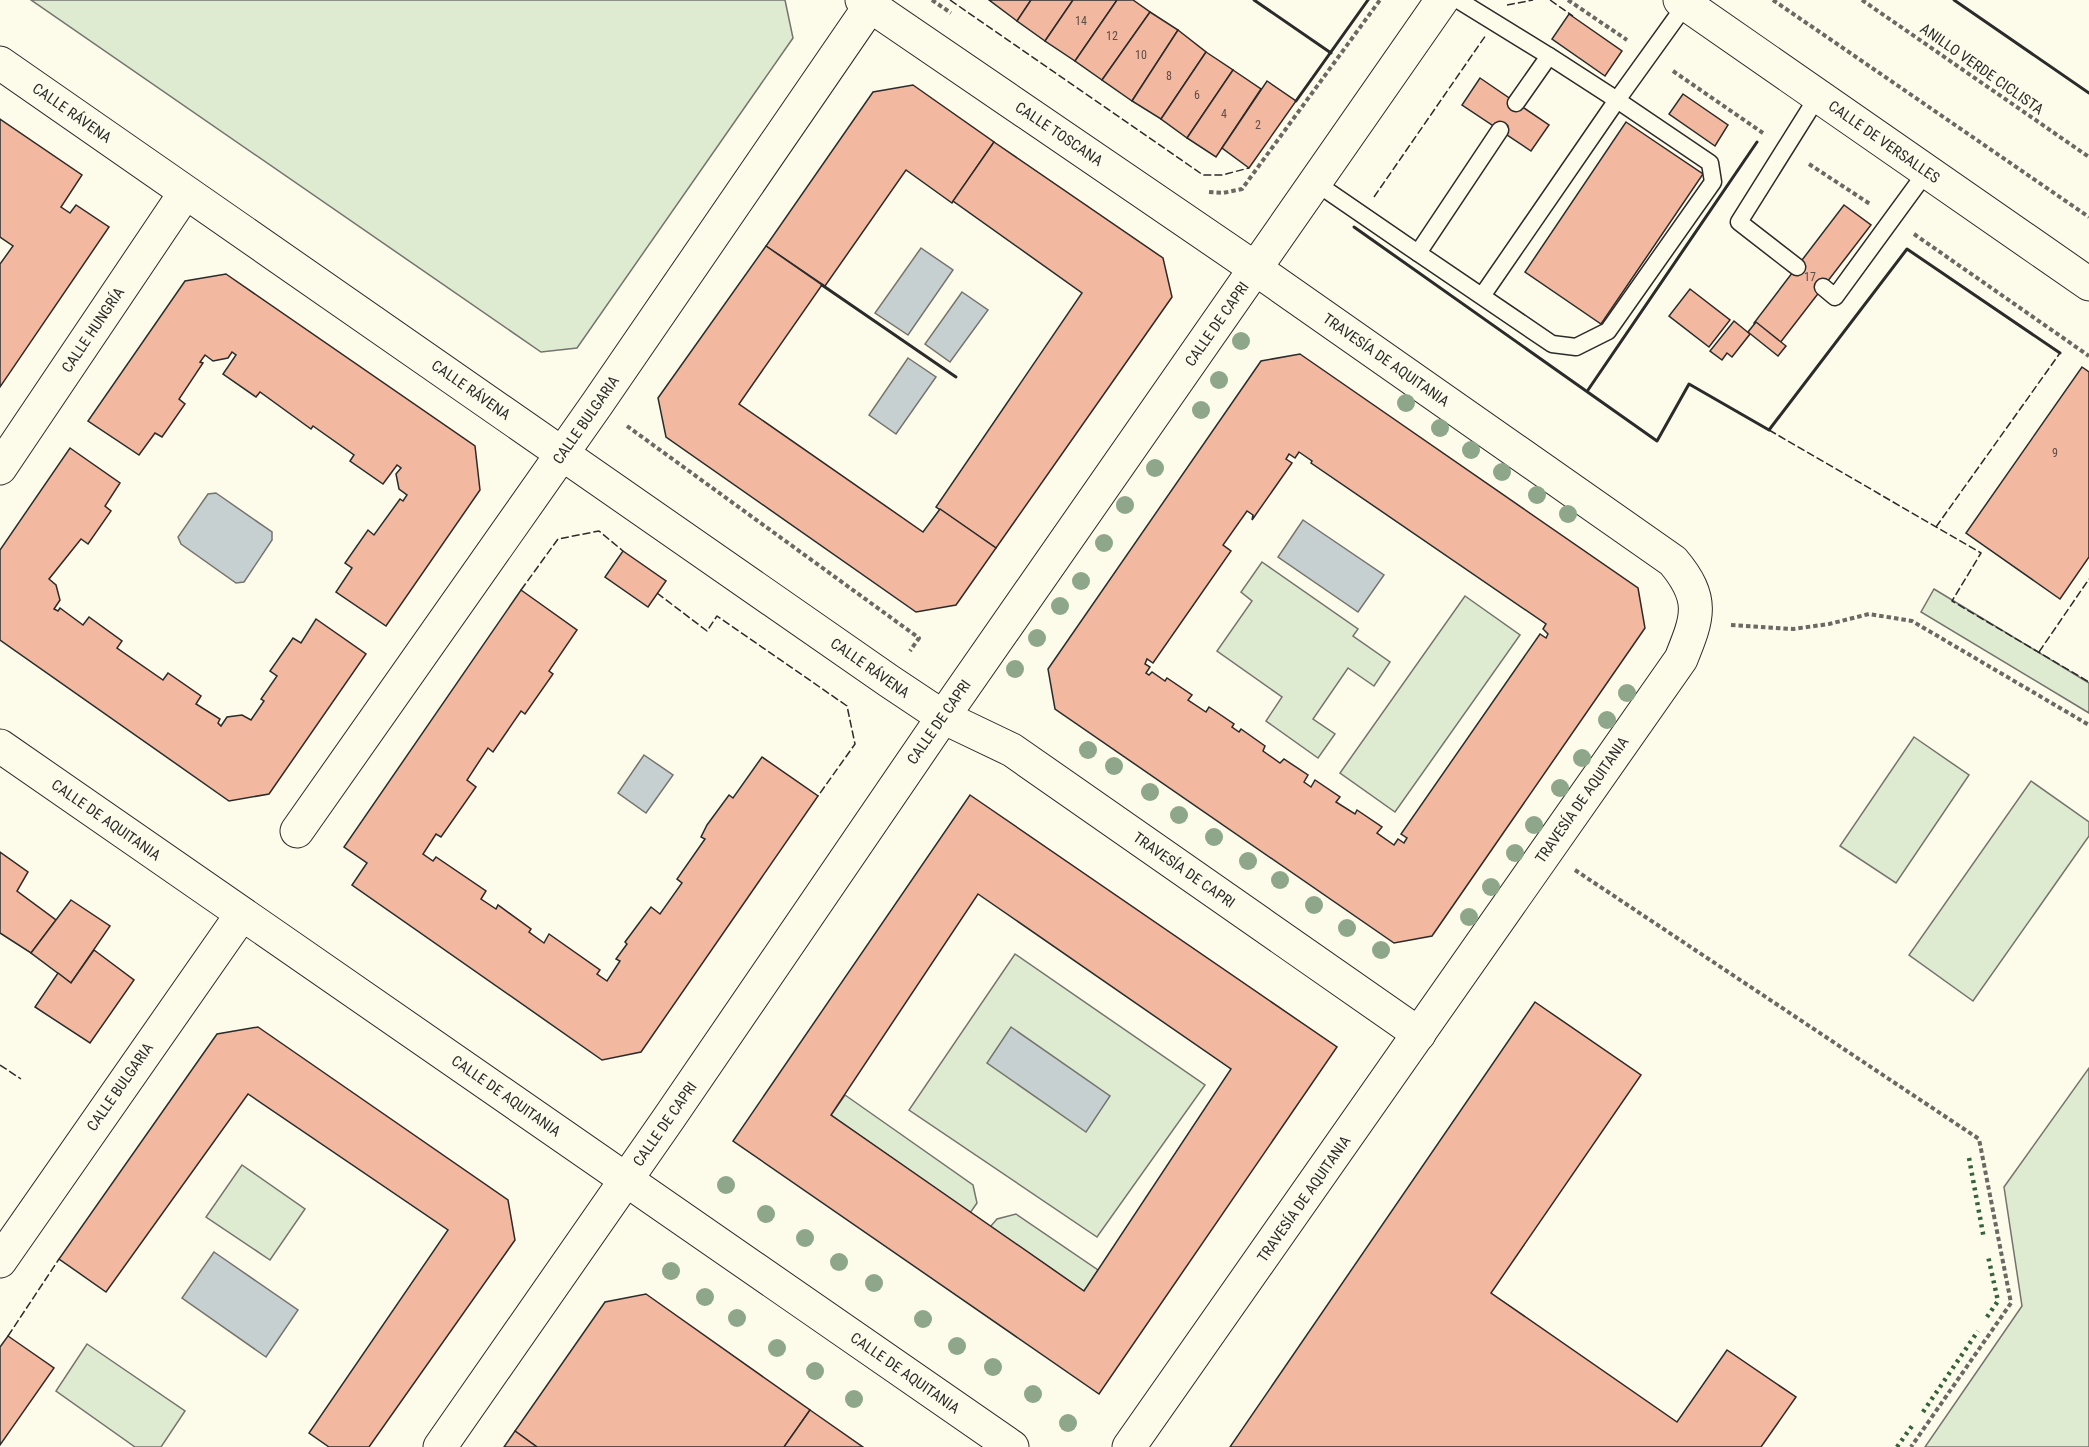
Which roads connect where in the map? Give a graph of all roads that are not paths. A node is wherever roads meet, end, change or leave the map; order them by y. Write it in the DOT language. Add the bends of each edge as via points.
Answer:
graph roads {
  1 [pos="1442,0"];
  2 [pos="1458,0"];
  3 [pos="1683,2"];
  4 [pos="866,3"];
  5 [pos="1549,56"];
  6 [pos="0,63"];
  7 [pos="1818,96"];
  8 [pos="1617,100"];
  9 [pos="1516,103"];
  10 [pos="1500,130"];
  11 [pos="1927,171"];
  12 [pos="1316,183"];
  13 [pos="185,193"];
  14 [pos="1418,253"];
  15 [pos="1797,267"];
  16 [pos="1256,269"];
  17 [pos="2089,284"];
  18 [pos="1823,287"];
  19 [pos="1482,296"];
  20 [pos="562,454"];
  21 [pos="0,468"];
  22 [pos="943,717"];
  23 [pos="0,746"];
  24 [pos="297,831"];
  25 [pos="242,914"];
  26 [pos="1419,1034"];
  27 [pos="627,1179"];
  28 [pos="0,1261"];
  29 [pos="440,1447"];
  30 [pos="1012,1447"];
  31 [pos="1129,1447"];
  1 -- 12 [label="street, CALLE DE CAPRI"];
  2 -- 5 [label="lane"];
  3 -- 7 [label="street, CALLE DE VERSALLES"];
  3 -- 8 [label="lane"];
  4 -- 16 [label="street, CALLE TOSCANA"];
  4 -- 20 [label="street, CALLE BULGARIA"];
  5 -- 8 [label="lane"];
  5 -- 9 [label="lane"];
  6 -- 13 [label="street, CALLE RÁVENA"];
  7 -- 11 [label="street, CALLE DE VERSALLES"];
  7 -- 15 [label="lane" via="1739,222"];
  8 -- 19 [label="lane"];
  8 -- 19 [label="lane" via="1710,163 1713,183 1608,331 1589,342 1576,347 1552,344"];
  10 -- 14 [label="lane"];
  11 -- 17 [label="street, CALLE DE VERSALLES"];
  11 -- 18 [label="lane" via="1835,297"];
  12 -- 14 [label="lane"];
  12 -- 16 [label="street, CALLE DE CAPRI"];
  13 -- 20 [label="street, CALLE RÁVENA"];
  13 -- 21 [label="street, CALLE HUNGRÍA"];
  14 -- 19 [label="lane"];
  16 -- 22 [label="street, CALLE DE CAPRI"];
  16 -- 26 [label="street, TRAVESÍA DE AQUITANIA" via="1673,561 1688,578 1695,601 1696,623 1681,659"];
  20 -- 22 [label="street, CALLE RÁVENA"];
  20 -- 24 [label="street, CALLE BULGARIA"];
  22 -- 26 [label="street, TRAVESÍA DE CAPRI" via="1012,750"];
  22 -- 27 [label="street, CALLE DE CAPRI"];
  23 -- 25 [label="street, CALLE DE AQUITANIA"];
  25 -- 27 [label="street, CALLE DE AQUITANIA"];
  25 -- 28 [label="street, CALLE BULGARIA"];
  26 -- 31 [label="street, TRAVESÍA DE AQUITANIA"];
  27 -- 29 [label="street, CALLE DE CAPRI"];
  27 -- 30 [label="street, CALLE DE AQUITANIA"];
}
